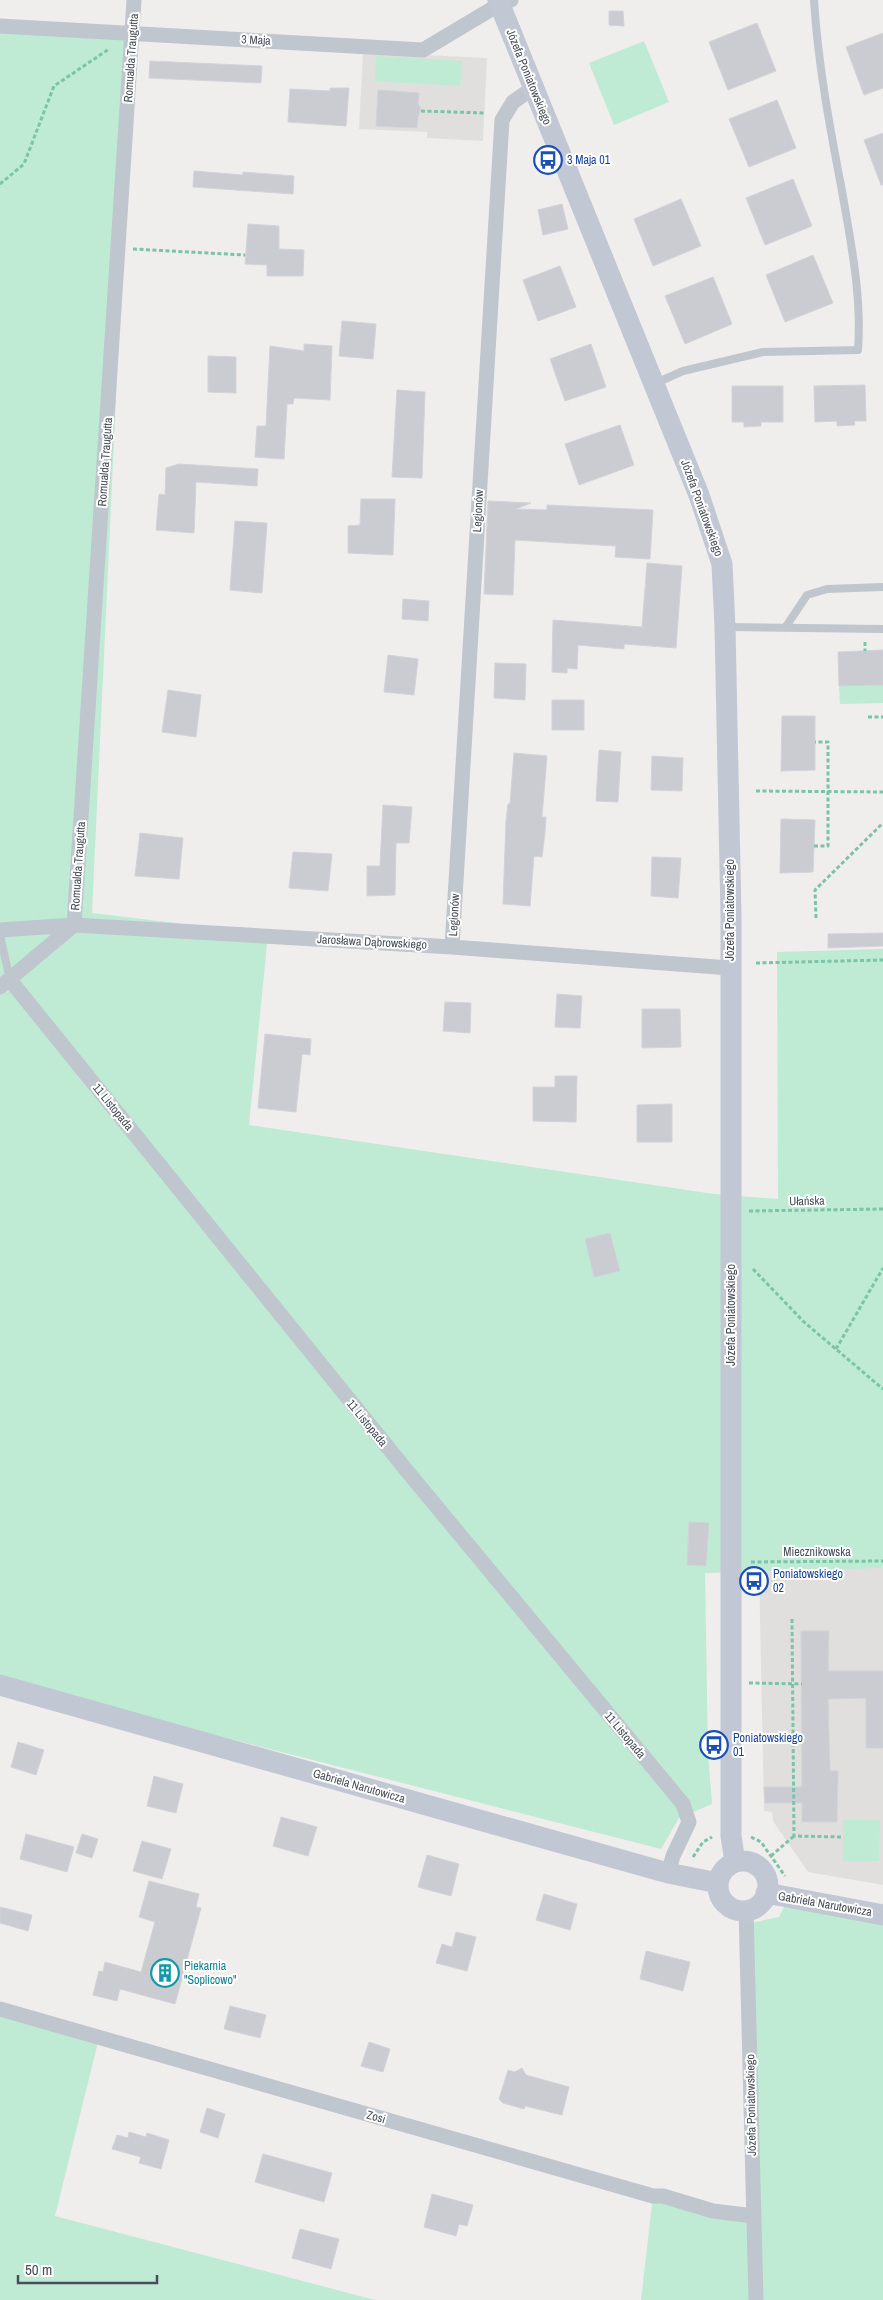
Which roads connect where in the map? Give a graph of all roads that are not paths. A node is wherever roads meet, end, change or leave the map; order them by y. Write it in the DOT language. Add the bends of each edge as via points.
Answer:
graph roads {
  1 [pos="134,0"];
  2 [pos="814,0"];
  3 [pos="503,1"];
  4 [pos="0,26"];
  5 [pos="133,33"];
  6 [pos="533,88"];
  7 [pos="655,383"];
  8 [pos="883,587"];
  9 [pos="725,627"];
  10 [pos="785,628"];
  11 [pos="883,628"];
  12 [pos="74,924"];
  13 [pos="0,930"];
  14 [pos="0,935"];
  15 [pos="452,947"];
  16 [pos="730,968"];
  17 [pos="3,980"];
  18 [pos="0,1685"];
  19 [pos="735,1862"];
  20 [pos="670,1864"];
  21 [pos="718,1882"];
  22 [pos="766,1894"];
  23 [pos="746,1910"];
  24 [pos="883,1915"];
  25 [pos="0,2009"];
  26 [pos="754,2216"];
  27 [pos="756,2300"];
  1 -- 5 [label="street, Romualda Traugutta"];
  2 -- 7 [label="lane" via="823,87 853,253 860,327 858,350 763,352 683,371"];
  3 -- 5 [label="street, 3 Maja" via="423,50"];
  3 -- 6 [label="street, Józefa Poniatowskiego"];
  4 -- 5 [label="street, 3 Maja"];
  5 -- 12 [label="street, Romualda Traugutta"];
  6 -- 7 [label="street, Józefa Poniatowskiego"];
  6 -- 15 [label="street, Legionów" via="513,102 502,120"];
  7 -- 9 [label="street, Józefa Poniatowskiego" via="722,564"];
  8 -- 10 [label="lane" via="827,589 807,595"];
  9 -- 10 [label="lane"];
  9 -- 16 [label="street, Józefa Poniatowskiego"];
  10 -- 11 [label="lane"];
  12 -- 13 [label="street, Jarosława Dąbrowskiego"];
  12 -- 15 [label="street, Jarosława Dąbrowskiego"];
  12 -- 17 [label="street"];
  14 -- 17 [label="lane"];
  15 -- 16 [label="street, Jarosława Dąbrowskiego"];
  16 -- 19 [label="street, Józefa Poniatowskiego" via="732,1836"];
  17 -- 20 [label="street, 11 Listopada" via="683,1804 689,1822"];
  18 -- 20 [label="street, Gabriela Narutowicza"];
  19 -- 21 [label="street" via="725,1868"];
  19 -- 22 [label="street, Gabriela Narutowicza" via="748,1862 761,1869 767,1881"];
  20 -- 21 [label="street, Gabriela Narutowicza"];
  21 -- 23 [label="street" via="719,1893 725,1903 732,1908"];
  22 -- 23 [label="street, Gabriela Narutowicza" via="758,1905"];
  22 -- 24 [label="street, Gabriela Narutowicza"];
  23 -- 26 [label="street, Józefa Poniatowskiego"];
  25 -- 26 [label="street, Zosi" via="652,2196 663,2196 713,2211"];
  26 -- 27 [label="street, Józefa Poniatowskiego"];
}
